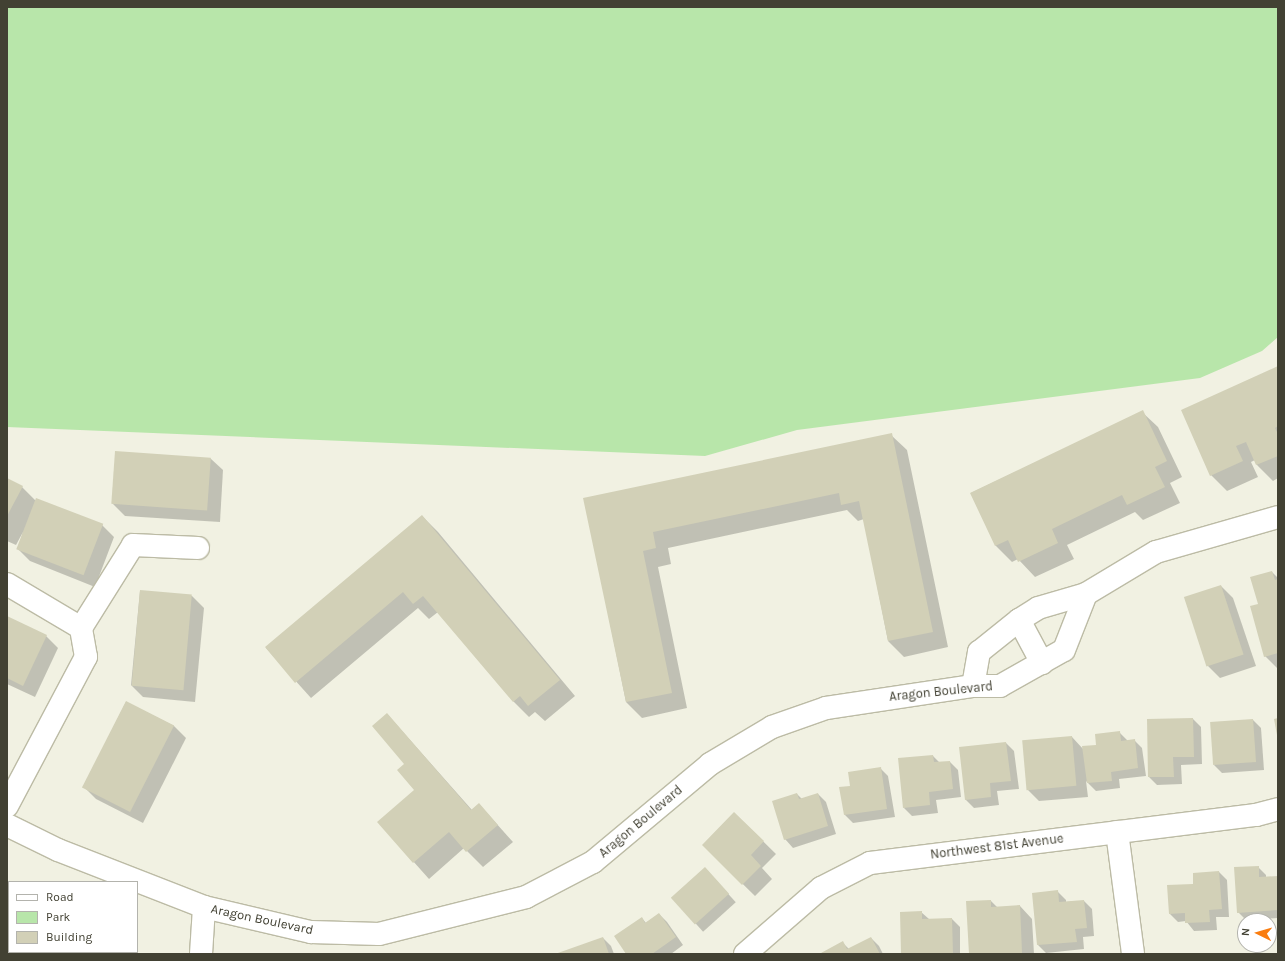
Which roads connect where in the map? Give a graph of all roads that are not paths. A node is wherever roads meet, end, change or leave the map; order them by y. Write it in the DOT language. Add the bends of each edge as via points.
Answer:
graph roads {
  1 [pos="1278,517"];
  2 [pos="198,548"];
  3 [pos="7,584"];
  4 [pos="1086,594"];
  5 [pos="1019,620"];
  6 [pos="81,628"];
  7 [pos="1042,663"];
  8 [pos="973,686"];
  9 [pos="7,806"];
  10 [pos="1278,810"];
  11 [pos="7,825"];
  12 [pos="1116,832"];
  13 [pos="137,881"];
  14 [pos="138,881"];
  15 [pos="204,907"];
  16 [pos="201,954"];
  17 [pos="745,954"];
  18 [pos="1133,954"];
  1 -- 4 [label="street" via="1156,552"];
  2 -- 6 [label="street" via="133,545"];
  3 -- 6 [label="street"];
  4 -- 5 [label="street" via="1038,608"];
  4 -- 7 [label="street, Aragon Boulevard" via="1064,650"];
  5 -- 7 [label="street"];
  5 -- 8 [label="street" via="979,652"];
  6 -- 9 [label="street" via="86,657"];
  7 -- 8 [label="street, Aragon Boulevard" via="1000,686"];
  8 -- 15 [label="street, Aragon Boulevard" via="826,708 772,727 710,764 593,862 526,897 379,934 311,932"];
  10 -- 12 [label="street, Northwest 81st Avenue"];
  11 -- 13 [label="street, Aragon Boulevard" via="58,850"];
  12 -- 17 [label="street, Northwest 81st Avenue" via="870,863 821,888"];
  12 -- 18 [label="street"];
  14 -- 15 [label="street, Aragon Boulevard"];
  15 -- 16 [label="street"];
}
